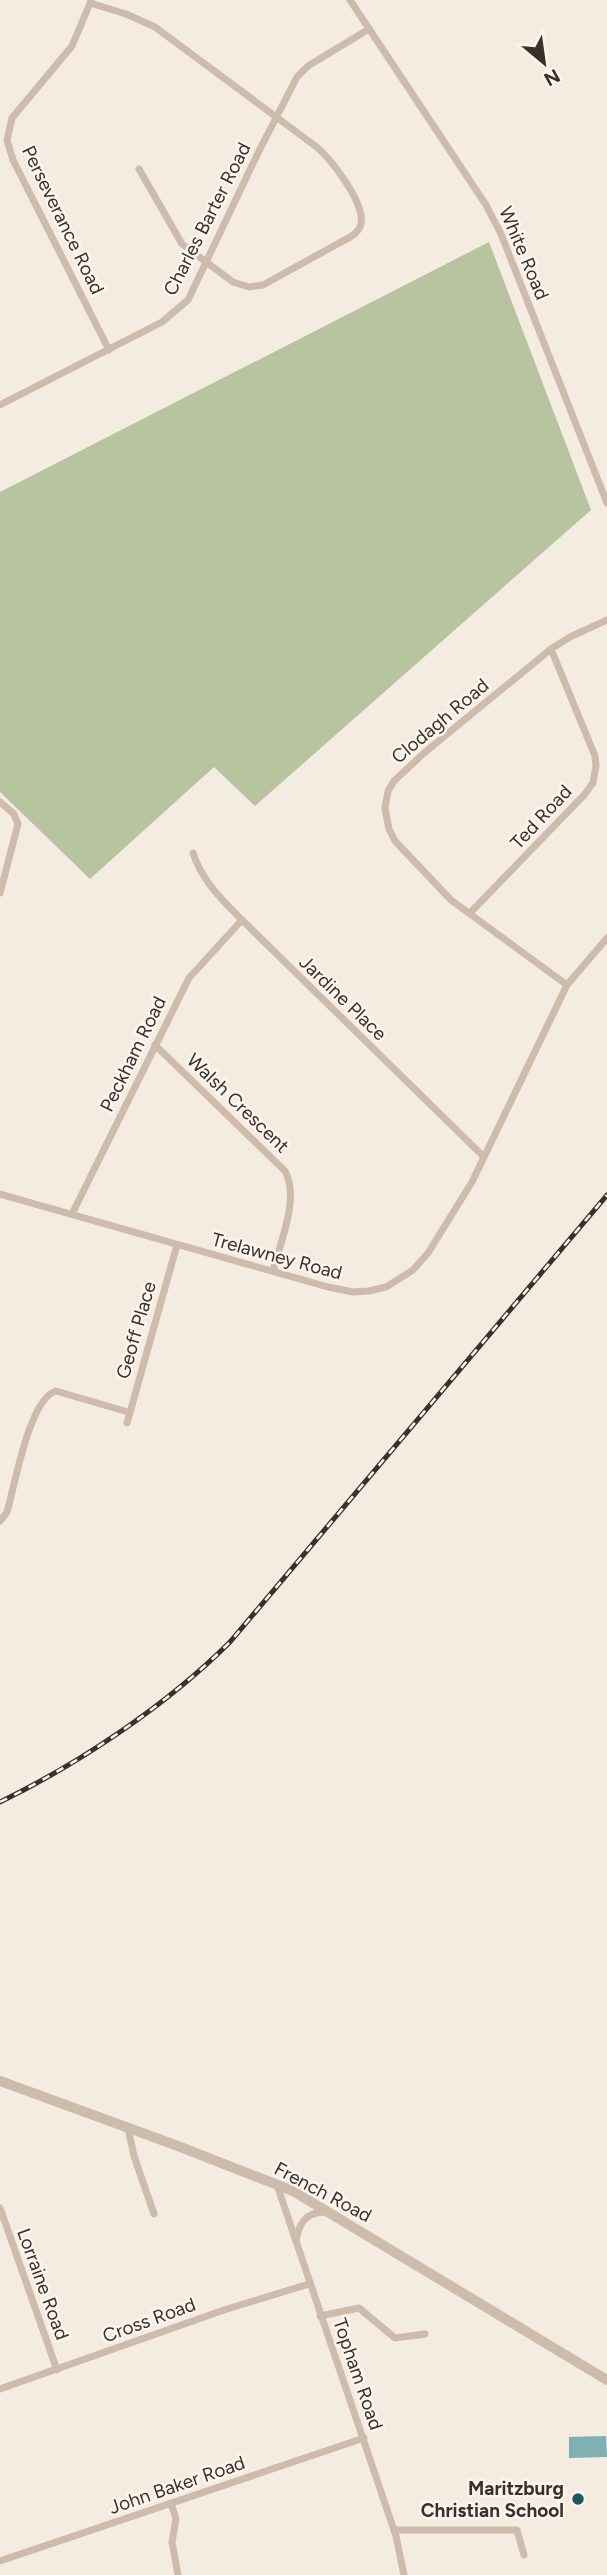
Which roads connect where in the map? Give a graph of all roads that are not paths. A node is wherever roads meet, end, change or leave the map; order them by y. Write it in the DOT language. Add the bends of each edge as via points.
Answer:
graph roads {
  1 [pos="350,0"];
  2 [pos="91,2"];
  3 [pos="369,29"];
  4 [pos="277,116"];
  5 [pos="139,169"];
  6 [pos="207,261"];
  7 [pos="109,350"];
  8 [pos="0,404"];
  9 [pos="607,503"];
  10 [pos="607,620"];
  11 [pos="551,649"];
  12 [pos="0,802"];
  13 [pos="193,853"];
  14 [pos="0,893"];
  15 [pos="470,913"];
  16 [pos="242,920"];
  17 [pos="607,938"];
  18 [pos="566,985"];
  19 [pos="155,1045"];
  20 [pos="483,1156"];
  21 [pos="0,1194"];
  22 [pos="72,1214"];
  23 [pos="177,1245"];
  24 [pos="273,1271"];
  25 [pos="128,1412"];
  26 [pos="127,1423"];
  27 [pos="0,1521"];
  28 [pos="0,2081"];
  29 [pos="128,2128"];
  30 [pos="277,2185"];
  31 [pos="0,2208"];
  32 [pos="330,2212"];
  33 [pos="154,2214"];
  34 [pos="4,2234"];
  35 [pos="296,2243"];
  36 [pos="309,2284"];
  37 [pos="320,2316"];
  38 [pos="425,2334"];
  39 [pos="57,2370"];
  40 [pos="607,2380"];
  41 [pos="0,2389"];
  42 [pos="364,2438"];
  43 [pos="171,2503"];
  44 [pos="394,2530"];
  45 [pos="524,2555"];
  46 [pos="0,2561"];
  47 [pos="178,2575"];
  48 [pos="404,2575"];
  1 -- 3 [label="street, White Road"];
  2 -- 4 [label="street" via="155,27"];
  2 -- 7 [label="street, Perseverance Road" via="72,46 12,118 7,140"];
  3 -- 4 [label="street, Charles Barter Road" via="308,66 297,77"];
  3 -- 9 [label="street, White Road" via="501,234"];
  4 -- 6 [label="street, Charles Barter Road"];
  4 -- 6 [label="street" via="330,159 357,201 359,230 263,285 233,282"];
  5 -- 6 [label="street" via="178,239"];
  6 -- 7 [label="street, Charles Barter Road" via="188,300 176,312"];
  7 -- 8 [label="street, Charles Barter Road"];
  10 -- 11 [label="street, Clodagh Road"];
  11 -- 15 [label="street, Ted Road" via="595,756 593,783"];
  11 -- 15 [label="street, Clodagh Road" via="424,753 394,781 385,800 395,841 451,900"];
  12 -- 14 [label="street" via="18,824"];
  13 -- 16 [label="street, Jardine Place" via="206,880"];
  15 -- 18 [label="street, Clodagh Road"];
  16 -- 19 [label="street, Peckham Road" via="189,978"];
  16 -- 20 [label="street, Jardine Place"];
  17 -- 18 [label="street, Trelawney Road"];
  18 -- 20 [label="street, Trelawney Road"];
  19 -- 22 [label="street, Peckham Road"];
  19 -- 24 [label="street, Walsh Crescent" via="290,1179 291,1201"];
  20 -- 24 [label="street, Trelawney Road" via="443,1231 403,1278 377,1289 353,1292"];
  21 -- 22 [label="street, Trelawney Road"];
  22 -- 23 [label="street, Trelawney Road"];
  23 -- 24 [label="street, Trelawney Road"];
  23 -- 25 [label="street, Geoff Place"];
  25 -- 26 [label="street, Geoff Place"];
  25 -- 27 [label="street" via="56,1391 46,1396 33,1416 7,1512"];
  28 -- 29 [label="street, French Road"];
  29 -- 30 [label="street, French Road"];
  29 -- 33 [label="street"];
  30 -- 32 [label="street, French Road"];
  30 -- 35 [label="street, Topham Road"];
  31 -- 34 [label="street, Lorraine Road"];
  32 -- 35 [label="street" via="307,2216"];
  32 -- 40 [label="street, French Road"];
  34 -- 39 [label="street, Lorraine Road"];
  35 -- 36 [label="street, Topham Road"];
  36 -- 37 [label="street, Topham Road"];
  36 -- 39 [label="street, Cross Road"];
  37 -- 38 [label="street" via="359,2308 395,2338"];
  37 -- 42 [label="street, Topham Road"];
  39 -- 41 [label="street, Cross Road"];
  42 -- 43 [label="street, John Baker Road"];
  42 -- 44 [label="street, Topham Road"];
  43 -- 46 [label="street, John Baker Road"];
  43 -- 47 [label="street"];
  44 -- 45 [label="street" via="517,2530"];
  44 -- 48 [label="street, Topham Road"];
}
